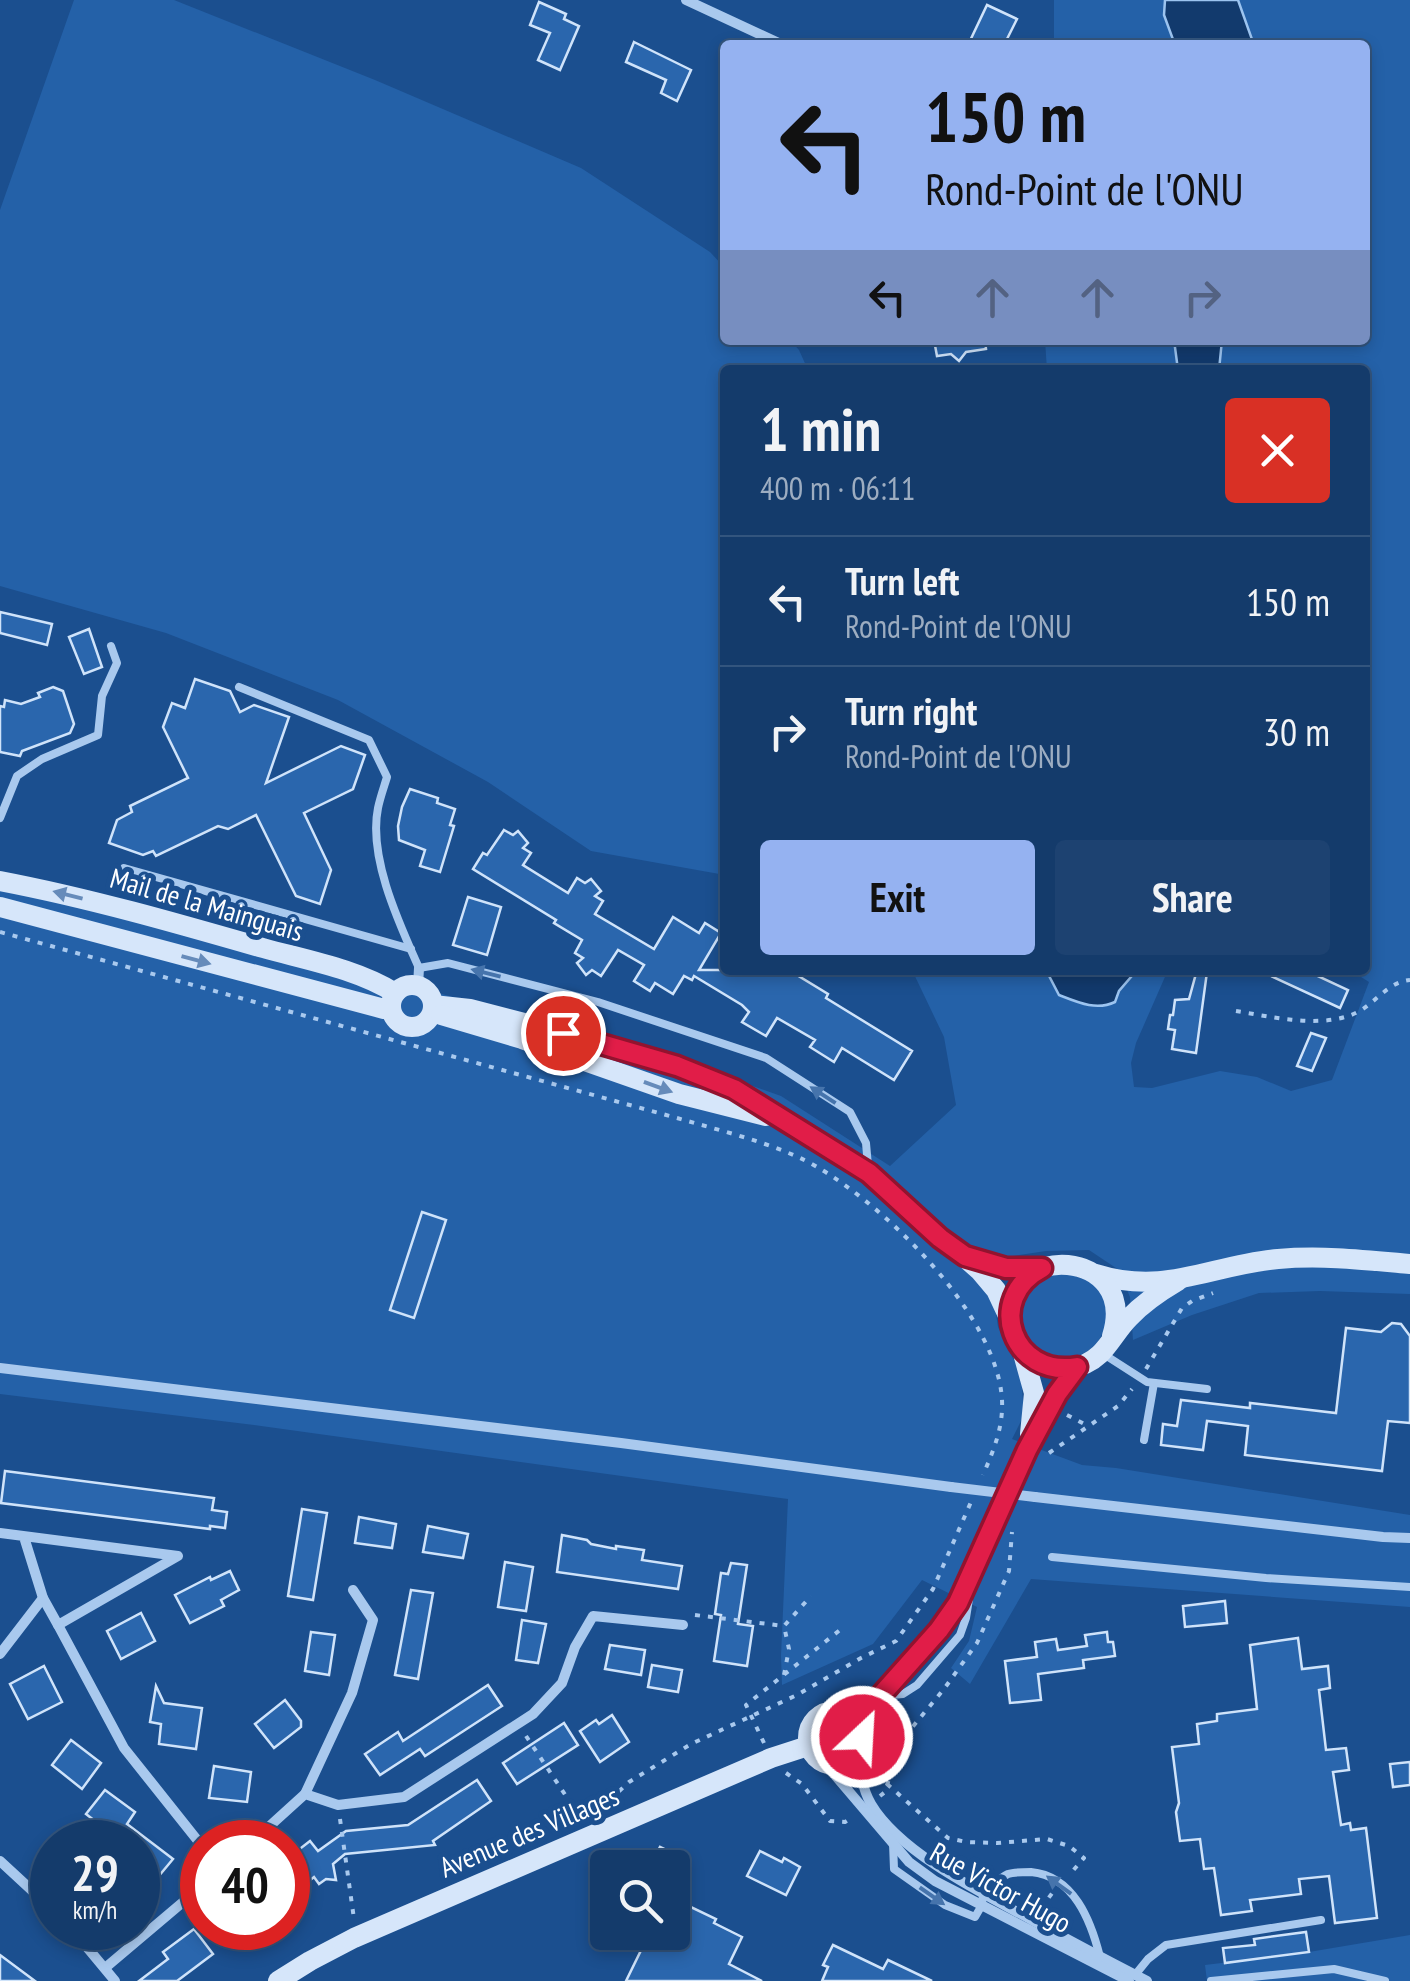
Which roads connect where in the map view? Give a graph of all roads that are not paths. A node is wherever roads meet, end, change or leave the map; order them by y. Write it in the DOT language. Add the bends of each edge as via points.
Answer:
graph roads {
  1 [pos="686,0"];
  2 [pos="772,40"];
  3 [pos="111,646"];
  4 [pos="239,688"];
  5 [pos="0,818"];
  6 [pos="124,868"];
  7 [pos="0,880"];
  8 [pos="0,907"];
  9 [pos="411,949"];
  10 [pos="419,977"];
  11 [pos="393,1001"];
  12 [pos="433,1008"];
  13 [pos="869,1173"];
  14 [pos="965,1256"];
  15 [pos="1410,1264"];
  16 [pos="1042,1268"];
  17 [pos="1093,1272"];
  18 [pos="1178,1281"];
  19 [pos="1011,1322"];
  20 [pos="1107,1344"];
  21 [pos="1022,1349"];
  22 [pos="1077,1367"];
  23 [pos="0,1368"];
  24 [pos="1154,1383"];
  25 [pos="1208,1389"];
  26 [pos="1144,1440"];
  27 [pos="1034,1456"];
  28 [pos="0,1533"];
  29 [pos="24,1537"];
  30 [pos="1410,1538"];
  31 [pos="1052,1557"];
  32 [pos="1410,1587"];
  33 [pos="353,1590"];
  34 [pos="43,1598"];
  35 [pos="683,1624"];
  36 [pos="58,1626"];
  37 [pos="0,1654"];
  38 [pos="857,1722"];
  39 [pos="808,1746"];
  40 [pos="858,1753"];
  41 [pos="830,1765"];
  42 [pos="305,1794"];
  43 [pos="867,1806"];
  44 [pos="181,1820"];
  45 [pos="276,1820"];
  46 [pos="893,1843"];
  47 [pos="0,1860"];
  48 [pos="30,1888"];
  49 [pos="982,1899"];
  50 [pos="180,1905"];
  51 [pos="1321,1920"];
  52 [pos="90,1950"];
  53 [pos="1100,1958"];
  54 [pos="105,1968"];
  55 [pos="1132,1978"];
  56 [pos="115,1981"];
  57 [pos="278,1981"];
  58 [pos="1147,1981"];
  59 [pos="1211,1981"];
  60 [pos="1385,1981"];
  1 -- 2 [label="street"];
  3 -- 5 [label="lane" via="117,662 102,696 98,736 17,776"];
  4 -- 9 [label="lane" via="369,740 387,777 377,810 379,861"];
  6 -- 9 [label="lane"];
  11 -- 7 [label="street, Mail de la Mainguais, one-way" via="365,979 333,968"];
  8 -- 11 [label="street, Mail de la Mainguais, one-way" via="384,1009"];
  9 -- 10 [label="lane"];
  10 -- 11 [label="street"];
  10 -- 12 [label="street"];
  13 -- 10 [label="lane, one-way" via="866,1143 850,1112 766,1058 598,1002 448,964"];
  11 -- 12 [label="street" via="398,1021 410,1027 424,1024"];
  12 -- 13 [label="street" via="470,1009 677,1066 734,1089"];
  13 -- 14 [label="street"];
  14 -- 16 [label="street" via="1006,1268"];
  14 -- 19 [label="street" via="996,1290"];
  15 -- 18 [label="street" via="1288,1258"];
  16 -- 17 [label="street" via="1068,1264"];
  16 -- 19 [label="street" via="1017,1290"];
  17 -- 18 [label="street" via="1131,1282"];
  17 -- 20 [label="street" via="1114,1302"];
  18 -- 20 [label="street" via="1139,1308"];
  19 -- 21 [label="street"];
  20 -- 22 [label="street"];
  20 -- 24 [label="lane" via="1140,1378"];
  21 -- 22 [label="street" via="1042,1365"];
  21 -- 27 [label="street" via="1034,1393"];
  22 -- 27 [label="street" via="1057,1394"];
  23 -- 30 [label="street, bridge"];
  24 -- 25 [label="lane"];
  24 -- 26 [label="lane"];
  27 -- 38 [label="street" via="958,1603"];
  28 -- 29 [label="street"];
  29 -- 34 [label="street"];
  29 -- 36 [label="street" via="178,1556"];
  31 -- 32 [label="lane"];
  33 -- 42 [label="street" via="373,1620 352,1693"];
  34 -- 36 [label="street"];
  34 -- 37 [label="street"];
  35 -- 42 [label="street" via="593,1616 562,1683 533,1714 404,1797 338,1805"];
  36 -- 44 [label="street" via="124,1748"];
  38 -- 39 [label="street" via="841,1712 822,1714 809,1727"];
  38 -- 40 [label="street"];
  39 -- 41 [label="street"];
  39 -- 57 [label="street, Avenue des Villages" via="354,1938"];
  40 -- 41 [label="street" via="842,1766"];
  40 -- 43 [label="street, Rue Victor Hugo"];
  41 -- 43 [label="street, Rue Victor Hugo"];
  42 -- 45 [label="street"];
  43 -- 46 [label="street, Rue Victor Hugo"];
  43 -- 49 [label="street, Rue Victor Hugo"];
  46 -- 49 [label="street, Rue Victor Hugo" via="935,1881"];
  46 -- 49 [label="lane, one-way" via="894,1870 945,1906 975,1917"];
  47 -- 48 [label="street"];
  49 -- 53 [label="street, Rue Victor Hugo"];
  53 -- 49 [label="lane, Rue Victor Hugo, one-way" via="1076,1898 1046,1874 1007,1874"];
  49 -- 55 [label="street, Rue Victor Hugo"];
  50 -- 54 [label="street"];
  51 -- 55 [label="lane" via="1166,1945"];
  52 -- 54 [label="street"];
  53 -- 55 [label="street, Rue Victor Hugo"];
  54 -- 56 [label="street"];
  55 -- 58 [label="street, Rue Victor Hugo"];
  59 -- 60 [label="lane" via="1334,1969"];
}
